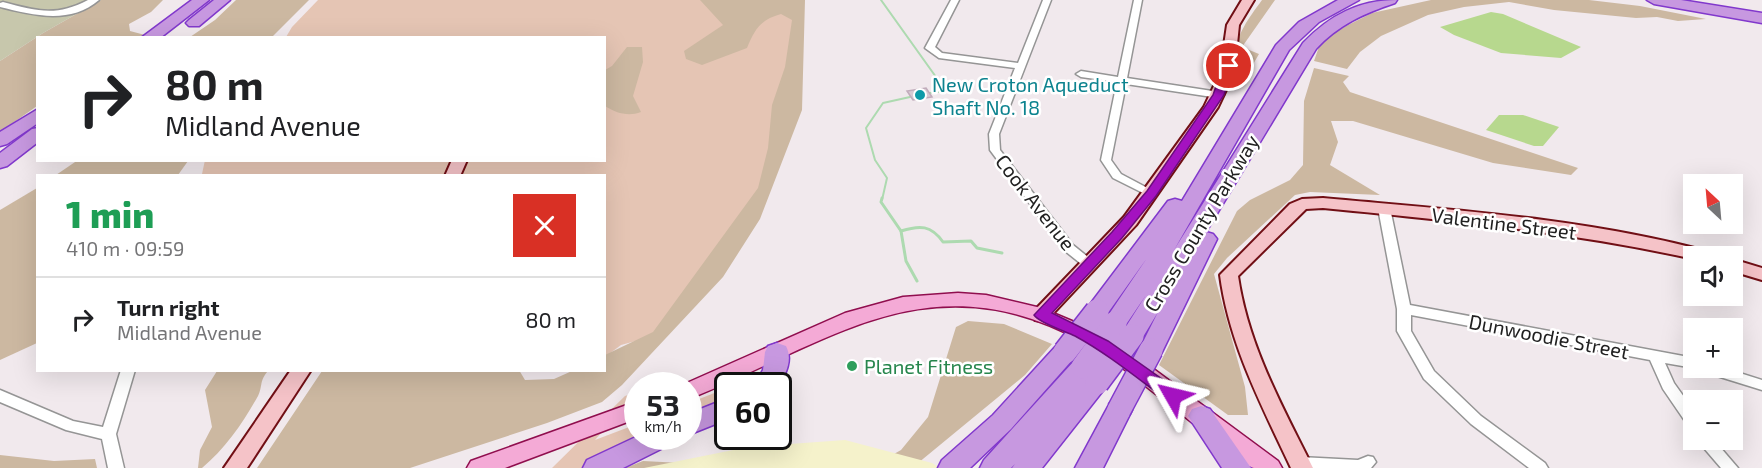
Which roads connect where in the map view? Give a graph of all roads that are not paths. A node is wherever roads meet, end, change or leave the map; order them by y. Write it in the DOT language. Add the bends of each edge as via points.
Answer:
graph roads {
  1 [pos="13,0"];
  2 [pos="94,0"];
  3 [pos="202,0"];
  4 [pos="223,0"];
  5 [pos="956,0"];
  6 [pos="1047,0"];
  7 [pos="1138,0"];
  8 [pos="1248,0"];
  9 [pos="1352,0"];
  10 [pos="1390,0"];
  11 [pos="1656,0"];
  12 [pos="1713,0"];
  13 [pos="1,6"];
  14 [pos="1762,6"];
  15 [pos="1762,13"];
  16 [pos="1762,18"];
  17 [pos="152,36"];
  18 [pos="178,36"];
  19 [pos="1022,66"];
  20 [pos="1081,74"];
  21 [pos="1121,80"];
  22 [pos="1219,95"];
  23 [pos="36,115"];
  24 [pos="36,131"];
  25 [pos="36,132"];
  26 [pos="0,140"];
  27 [pos="0,153"];
  28 [pos="0,162"];
  29 [pos="1151,194"];
  30 [pos="1384,208"];
  31 [pos="1683,252"];
  32 [pos="1089,264"];
  33 [pos="1743,268"];
  34 [pos="1762,274"];
  35 [pos="1404,309"];
  36 [pos="1041,315"];
  37 [pos="1124,330"];
  38 [pos="777,352"];
  39 [pos="1655,356"];
  40 [pos="1683,361"];
  41 [pos="1082,367"];
  42 [pos="127,372"];
  43 [pos="301,372"];
  44 [pos="774,372"];
  45 [pos="1740,378"];
  46 [pos="702,384"];
  47 [pos="1762,385"];
  48 [pos="0,396"];
  49 [pos="1683,407"];
  50 [pos="624,414"];
  51 [pos="1201,416"];
  52 [pos="109,434"];
  53 [pos="635,450"];
  54 [pos="1714,450"];
  55 [pos="1368,462"];
  56 [pos="1301,466"];
  57 [pos="116,468"];
  58 [pos="235,468"];
  59 [pos="478,468"];
  60 [pos="597,468"];
  61 [pos="952,468"];
  62 [pos="994,468"];
  63 [pos="1026,468"];
  64 [pos="1089,468"];
  65 [pos="1237,468"];
  66 [pos="1270,468"];
  67 [pos="1540,468"];
  68 [pos="1730,468"];
  1 -- 13 [label="street"];
  2 -- 13 [label="street" via="72,13 51,16"];
  3 -- 17 [label="highway"];
  4 -- 18 [label="highway"];
  5 -- 19 [label="street" via="930,48 936,54"];
  6 -- 19 [label="street, Cook Avenue"];
  7 -- 21 [label="street"];
  8 -- 22 [label="street" via="1233,25 1227,73"];
  9 -- 37 [label="highway, Cross County Parkway" via="1326,11 1293,33 1274,59 1154,265"];
  10 -- 37 [label="highway, Cross County Parkway" via="1347,16 1314,40 1226,182 1210,231"];
  11 -- 15 [label="highway"];
  11 -- 16 [label="highway"];
  12 -- 14 [label="highway"];
  19 -- 32 [label="street, Cook Avenue" via="994,134 995,150 1070,248"];
  20 -- 21 [label="street"];
  21 -- 22 [label="street"];
  21 -- 29 [label="street" via="1106,160 1118,176"];
  22 -- 29 [label="street"];
  23 -- 26 [label="highway"];
  24 -- 27 [label="highway"];
  25 -- 28 [label="highway"];
  29 -- 32 [label="street"];
  30 -- 31 [label="street, Valentine Street" via="1598,235"];
  30 -- 35 [label="street"];
  30 -- 56 [label="street, Valentine Street" via="1302,204 1229,275 1230,292 1252,360"];
  32 -- 36 [label="street"];
  33 -- 34 [label="street"];
  35 -- 39 [label="street, Dunwoodie Street"];
  35 -- 67 [label="street" via="1404,332 1429,375 1476,420"];
  36 -- 38 [label="main road" via="969,301 901,304 844,321"];
  36 -- 51 [label="main road" via="1103,345"];
  37 -- 41 [label="highway, Cross County Parkway, bridge"];
  37 -- 41 [label="highway, bridge"];
  37 -- 64 [label="highway, bridge" via="1119,410"];
  38 -- 44 [label="highway"];
  38 -- 46 [label="main road"];
  39 -- 40 [label="street, Dunwoodie Street"];
  39 -- 49 [label="street"];
  41 -- 61 [label="highway" via="1002,422"];
  41 -- 62 [label="highway, Cross County Parkway"];
  41 -- 63 [label="highway, Cross County Parkway"];
  42 -- 52 [label="street"];
  43 -- 58 [label="street"];
  45 -- 47 [label="street"];
  48 -- 52 [label="street" via="71,426"];
  50 -- 59 [label="main road"];
  51 -- 65 [label="highway"];
  51 -- 66 [label="main road"];
  52 -- 57 [label="street"];
  53 -- 60 [label="highway"];
  54 -- 68 [label="street"];
  55 -- 56 [label="street" via="1360,467"];
}
